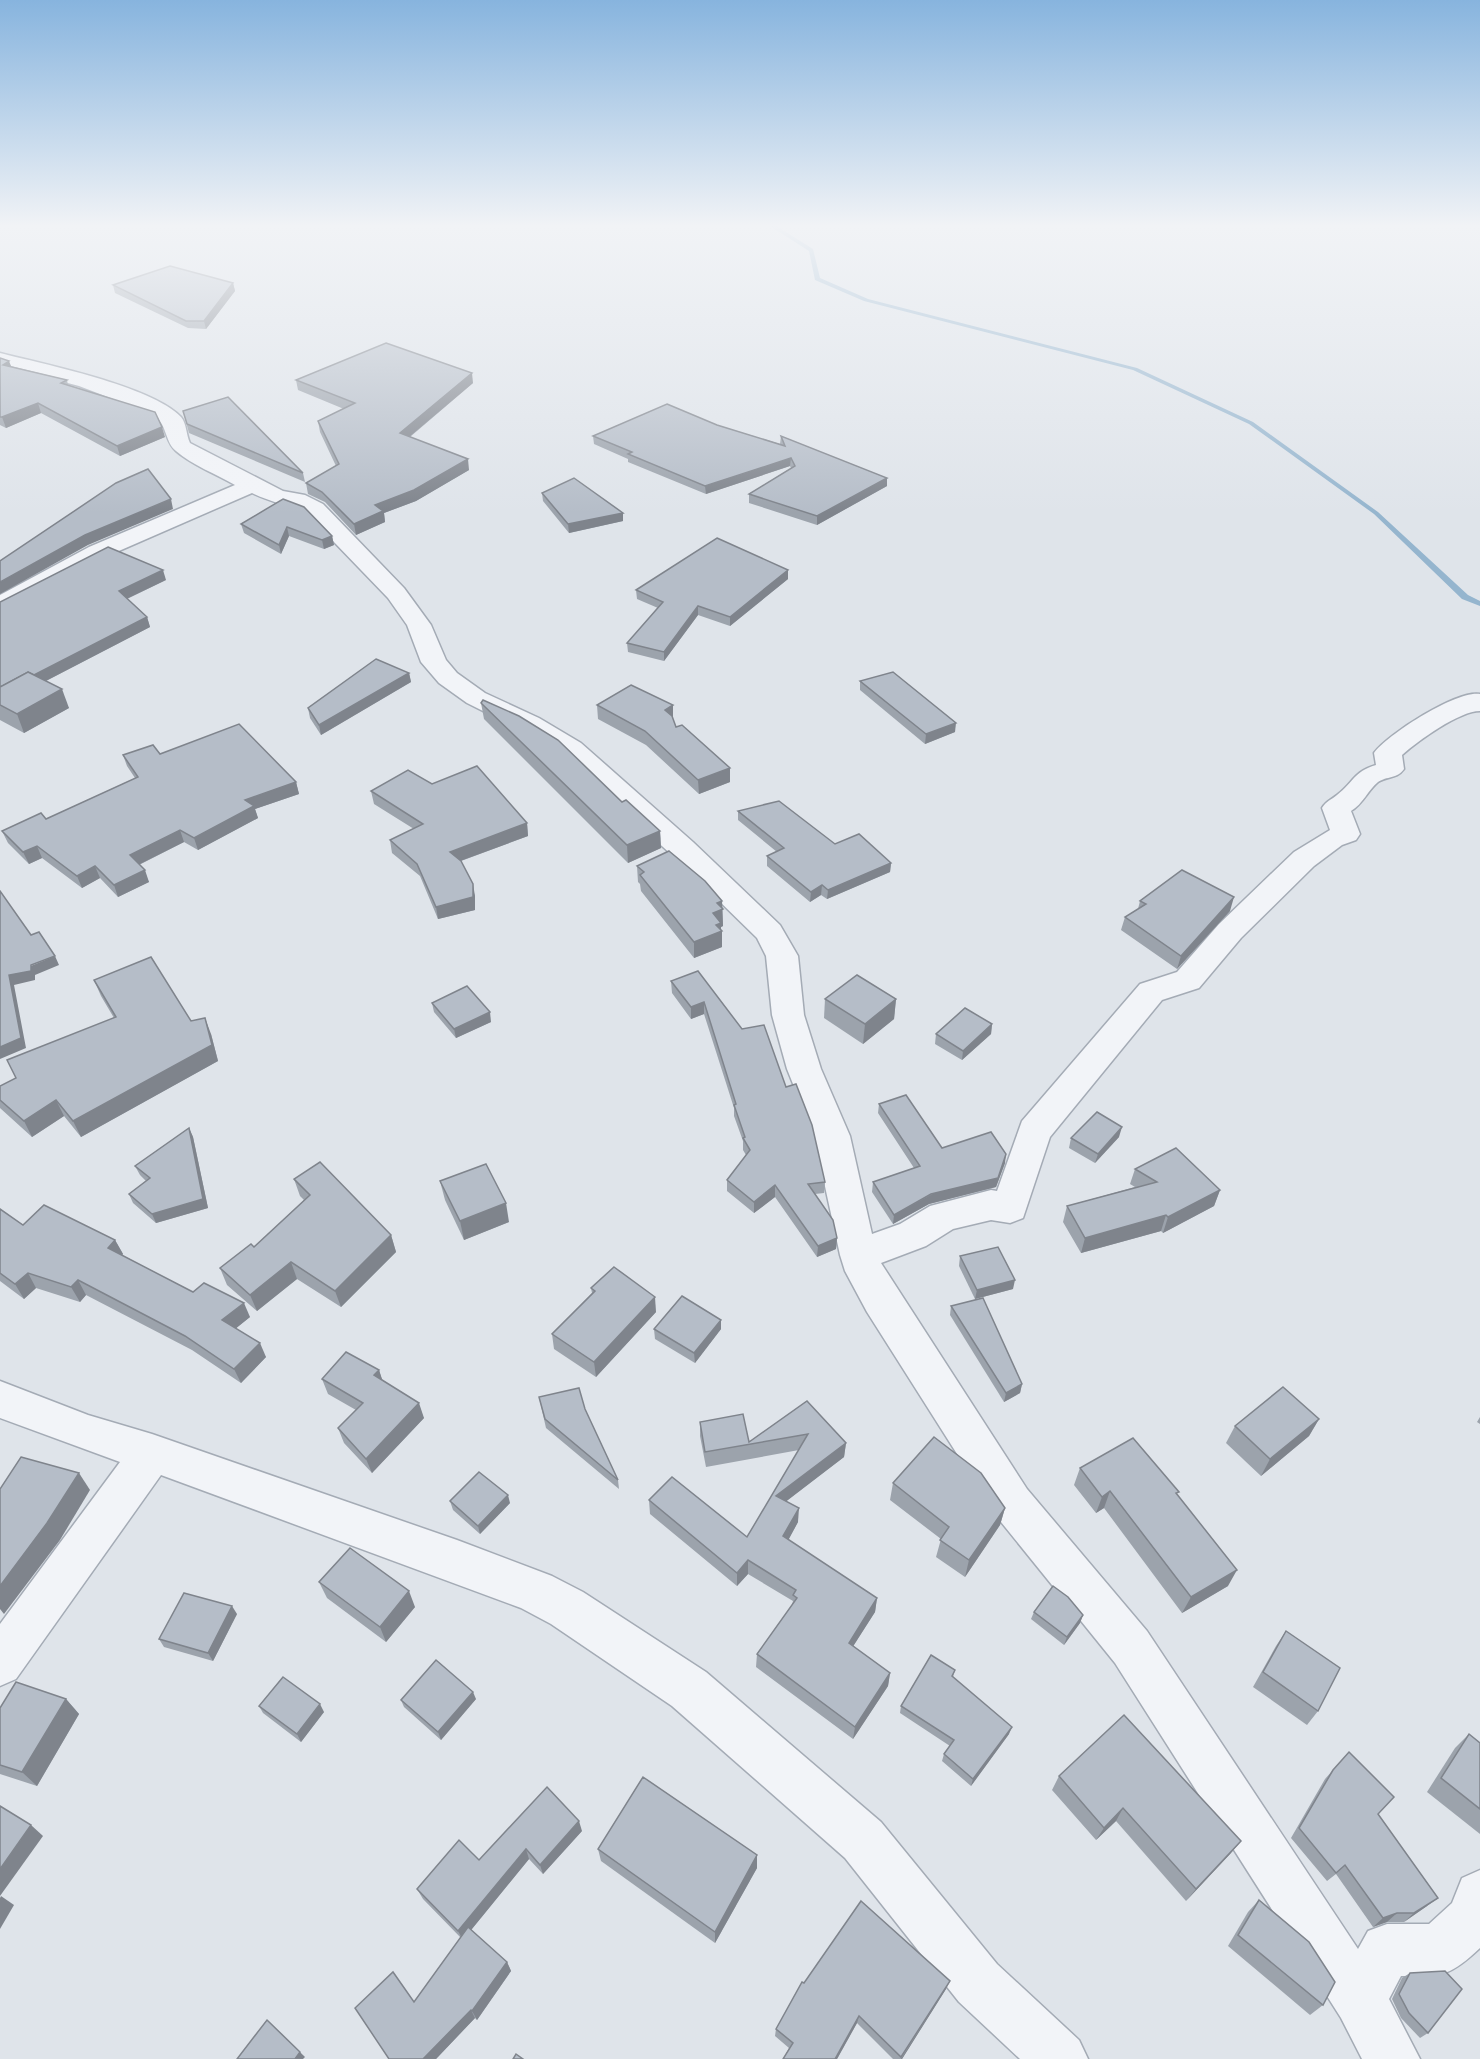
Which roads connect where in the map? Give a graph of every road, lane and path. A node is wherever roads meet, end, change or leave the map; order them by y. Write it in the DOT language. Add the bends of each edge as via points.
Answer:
graph roads {
  1 [pos="0,359"];
  2 [pos="252,485"];
  3 [pos="0,605"];
  4 [pos="1480,703"];
  5 [pos="859,1256"];
  6 [pos="0,1399"];
  7 [pos="152,1454"];
  8 [pos="0,1663"];
  9 [pos="1480,1896"];
  10 [pos="1360,1999"];
  11 [pos="1060,2059"];
  12 [pos="1392,2059"];
  1 -- 2 [label="street" via="149,404 174,422 183,447"];
  2 -- 3 [label="street" via="97,552"];
  2 -- 5 [label="street" via="299,501 320,513 396,593 448,678 476,698 571,749 769,932 782,956 788,1015 804,1069 832,1136"];
  4 -- 5 [label="street" via="1476,701 1441,716 1409,734 1388,753 1390,769 1369,776 1348,801 1336,808 1346,834 1304,859 1230,931 1188,980 1151,992 1034,1131 1010,1208 991,1205 943,1217 913,1235"];
  5 -- 10 [label="street" via="881,1300 1005,1494 1131,1647"];
  6 -- 7 [label="street"];
  7 -- 8 [label="street"];
  7 -- 11 [label="street" via="536,1592 628,1646 689,1689 863,1840 978,1983"];
  9 -- 10 [label="street" via="1475,1918 1439,1950 1387,1950"];
  10 -- 12 [label="street"];
}
